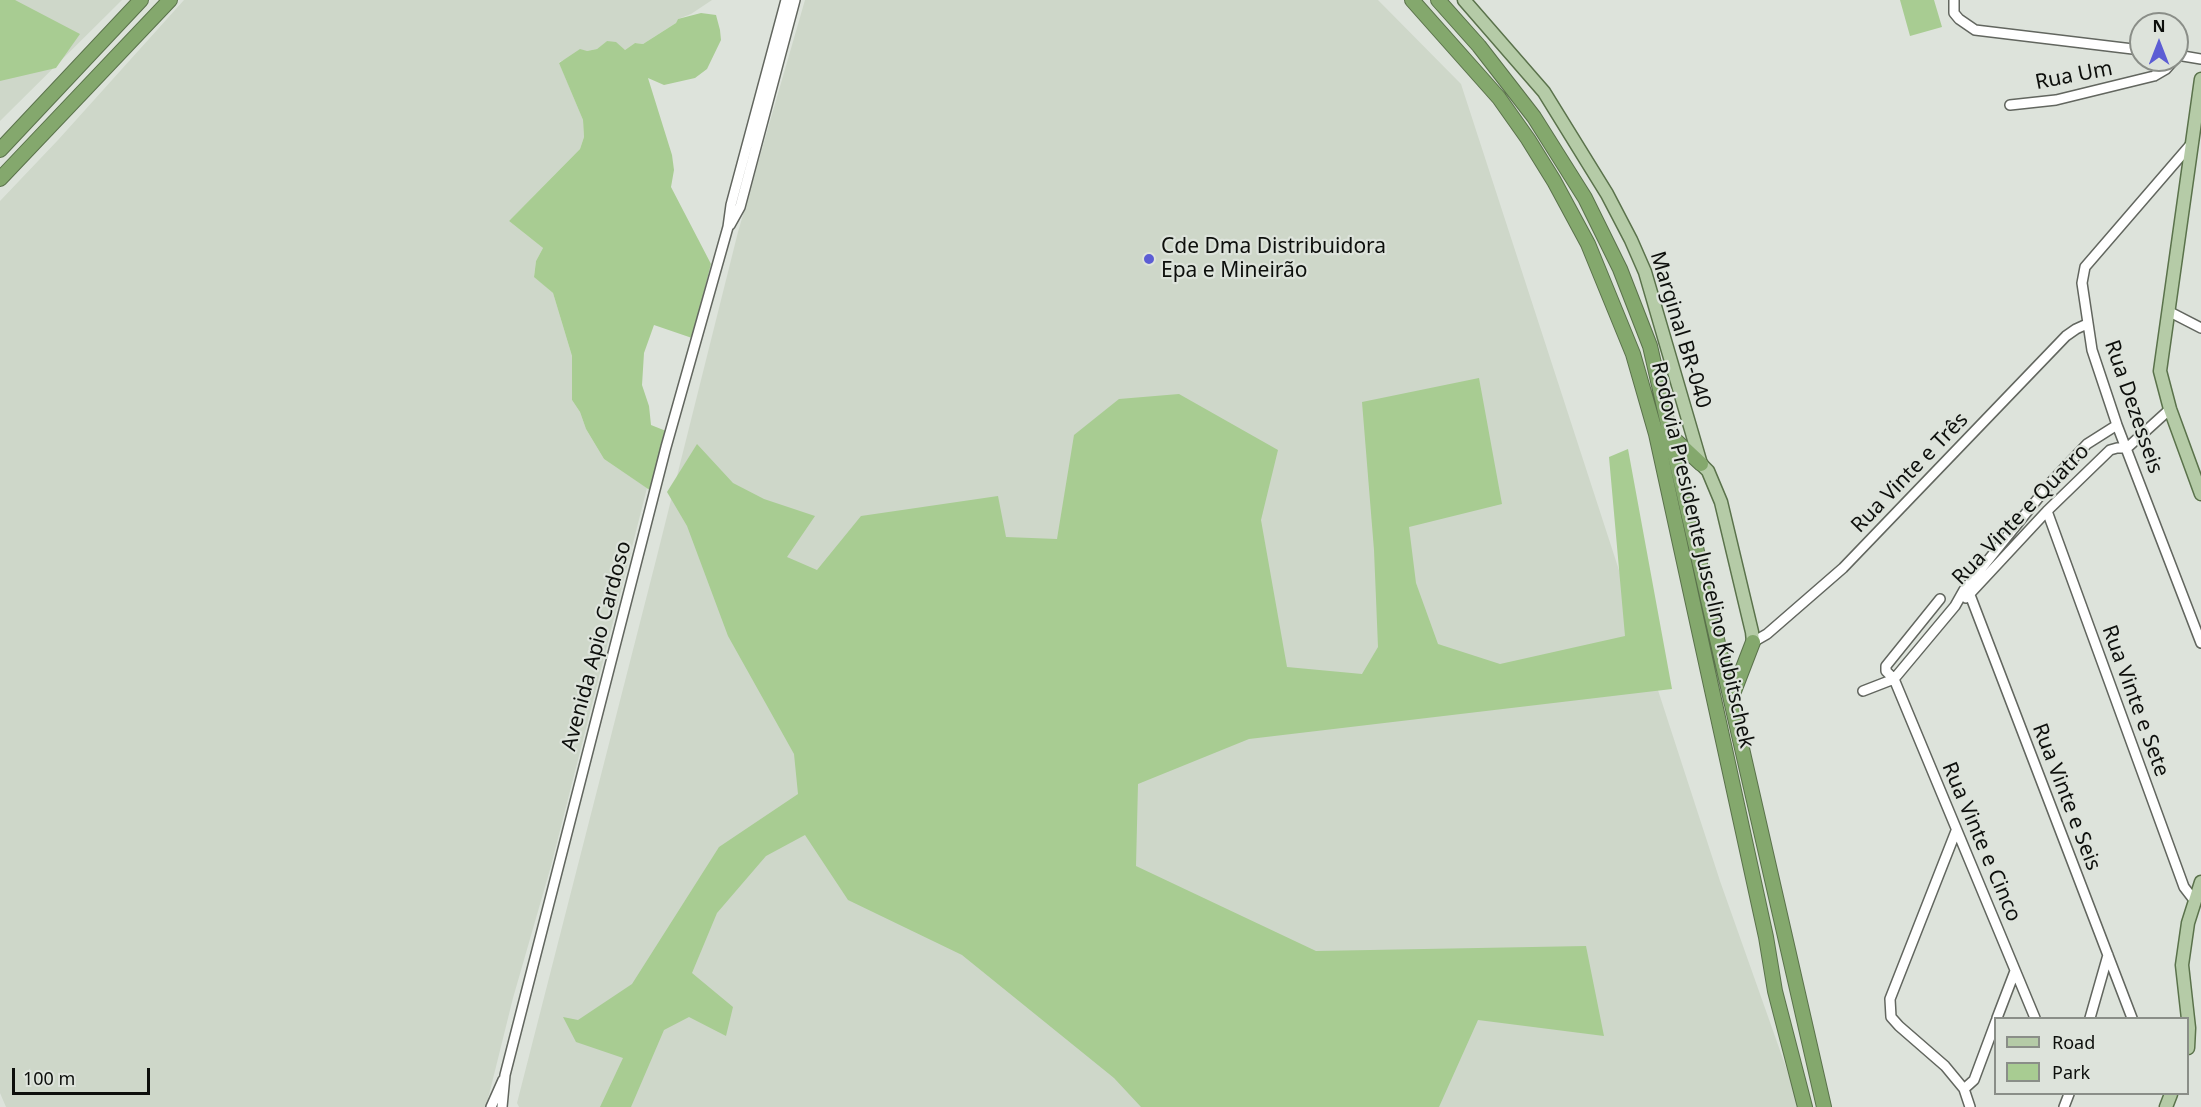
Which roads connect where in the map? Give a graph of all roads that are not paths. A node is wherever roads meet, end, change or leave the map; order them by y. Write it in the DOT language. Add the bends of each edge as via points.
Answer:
graph roads {
  1 [pos="141,0"];
  2 [pos="170,0"];
  3 [pos="786,0"];
  4 [pos="795,0"];
  5 [pos="1412,0"];
  6 [pos="1438,0"];
  7 [pos="1464,0"];
  8 [pos="1954,0"];
  9 [pos="2129,49"];
  10 [pos="2161,72"];
  11 [pos="2201,79"];
  12 [pos="2010,105"];
  13 [pos="2193,141"];
  14 [pos="0,150"];
  15 [pos="0,179"];
  16 [pos="728,227"];
  17 [pos="2168,311"];
  18 [pos="2087,324"];
  19 [pos="2201,328"];
  20 [pos="2170,409"];
  21 [pos="2117,425"];
  22 [pos="1670,435"];
  23 [pos="2127,448"];
  24 [pos="1701,464"];
  25 [pos="2201,494"];
  26 [pos="2047,512"];
  27 [pos="1967,592"];
  28 [pos="1940,599"];
  29 [pos="1753,642"];
  30 [pos="2201,643"];
  31 [pos="1894,679"];
  32 [pos="1863,691"];
  33 [pos="1731,699"];
  34 [pos="1956,831"];
  35 [pos="2201,882"];
  36 [pos="2194,900"];
  37 [pos="2108,955"];
  38 [pos="2014,970"];
  39 [pos="1997,1017"];
  40 [pos="2035,1017"];
  41 [pos="2090,1017"];
  42 [pos="2132,1017"];
  43 [pos="2188,1017"];
  44 [pos="1994,1025"];
  45 [pos="506,1075"];
  46 [pos="1964,1089"];
  47 [pos="491,1107"];
  48 [pos="502,1107"];
  49 [pos="1805,1107"];
  50 [pos="1824,1107"];
  51 [pos="1970,1107"];
  1 -- 14 [label="highway"];
  2 -- 15 [label="highway"];
  3 -- 16 [label="street, Avenida Apio Cardoso"];
  4 -- 16 [label="street, Avenida Apio Cardoso" via="740,207"];
  5 -- 49 [label="highway, Rodovia Presidente Juscelino Kubitschek" via="1499,98 1528,139 1588,244 1633,354 1656,434 1775,991"];
  6 -- 22 [label="highway, Rodovia Presidente Juscelino Kubitschek" via="1534,117 1585,198 1620,269 1650,346"];
  7 -- 24 [label="main road, Marginal BR-040" via="1544,92 1631,240 1645,272"];
  8 -- 9 [label="street" via="1954,13 1975,30"];
  10 -- 12 [label="street, Rua Um" via="2056,100"];
  11 -- 13 [label="main road"];
  13 -- 17 [label="main road"];
  13 -- 18 [label="street, Rua Dezesseis" via="2085,267 2082,283"];
  16 -- 45 [label="street, Avenida Apio Cardoso" via="666,447"];
  17 -- 19 [label="street"];
  17 -- 20 [label="main road" via="2160,371"];
  18 -- 21 [label="street, Rua Dezesseis"];
  18 -- 29 [label="street, Rua Vinte e Três" via="2066,336 1843,568"];
  20 -- 23 [label="street, Rua Vinte e Quatro"];
  20 -- 25 [label="main road"];
  21 -- 23 [label="street, Rua Dezesseis"];
  21 -- 27 [label="street, Rua Vinte e Quatro" via="2087,444 2052,481"];
  22 -- 24 [label="highway"];
  22 -- 33 [label="highway, Rodovia Presidente Juscelino Kubitschek"];
  23 -- 26 [label="street, Rua Vinte e Quatro" via="2110,450"];
  23 -- 30 [label="street, Rua Dezesseis"];
  24 -- 29 [label="main road, Marginal BR-040" via="1721,502"];
  26 -- 27 [label="street, Rua Vinte e Quatro"];
  26 -- 36 [label="street, Rua Vinte e Sete" via="2184,887"];
  27 -- 31 [label="street, Rua Vinte e Quatro"];
  27 -- 37 [label="street, Rua Vinte e Seis"];
  28 -- 31 [label="street" via="1886,666"];
  29 -- 33 [label="highway"];
  31 -- 32 [label="street, Rua Vinte e Quatro"];
  31 -- 34 [label="street, Rua Vinte e Cinco"];
  33 -- 50 [label="highway, Rodovia Presidente Juscelino Kubitschek"];
  34 -- 38 [label="street, Rua Vinte e Cinco"];
  34 -- 46 [label="street" via="1890,999 1892,1017 1899,1026 1946,1066"];
  35 -- 36 [label="main road"];
  36 -- 43 [label="main road" via="2182,965"];
  37 -- 41 [label="street"];
  37 -- 42 [label="street, Rua Vinte e Seis"];
  38 -- 39 [label="street"];
  38 -- 40 [label="street, Rua Vinte e Cinco"];
  44 -- 46 [label="street" via="1974,1080"];
  45 -- 47 [label="street, Avenida Apio Cardoso"];
  45 -- 48 [label="street, Avenida Apio Cardoso"];
  46 -- 51 [label="street"];
}
